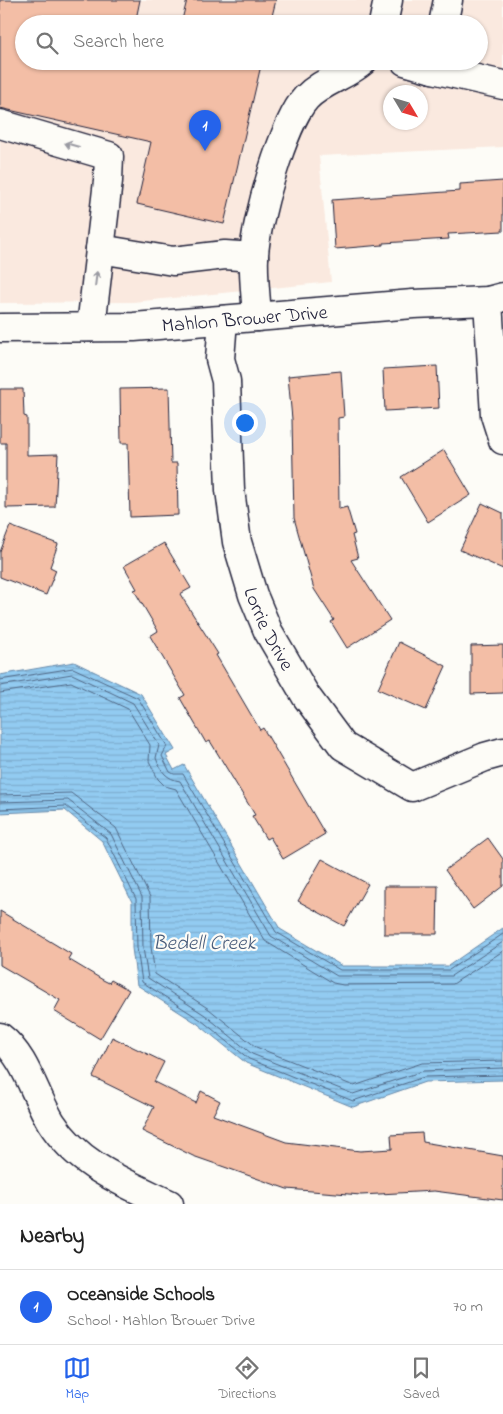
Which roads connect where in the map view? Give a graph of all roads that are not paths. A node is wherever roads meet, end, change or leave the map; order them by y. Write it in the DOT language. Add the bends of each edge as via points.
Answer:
graph roads {
  1 [pos="388,0"];
  2 [pos="448,0"];
  3 [pos="385,15"];
  4 [pos="445,15"];
  5 [pos="347,70"];
  6 [pos="451,70"];
  7 [pos="503,85"];
  8 [pos="0,124"];
  9 [pos="100,249"];
  10 [pos="254,257"];
  11 [pos="496,299"];
  12 [pos="257,318"];
  13 [pos="223,320"];
  14 [pos="90,327"];
  15 [pos="0,328"];
  16 [pos="503,440"];
  17 [pos="503,752"];
  18 [pos="0,1037"];
  19 [pos="169,1204"];
  1 -- 3 [label="street"];
  2 -- 4 [label="street"];
  5 -- 10 [label="street" via="321,84 292,118 281,145 256,234"];
  6 -- 7 [label="street"];
  9 -- 8 [label="street, one-way" via="109,156"];
  9 -- 10 [label="street" via="173,261 225,255"];
  14 -- 9 [label="street, one-way"];
  10 -- 12 [label="street"];
  11 -- 12 [label="street, Mahlon Brower Drive"];
  11 -- 16 [label="street" via="495,415"];
  12 -- 13 [label="street, Mahlon Brower Drive"];
  13 -- 14 [label="street, Mahlon Brower Drive"];
  13 -- 17 [label="street, Lorrie Drive" via="220,359 226,381 230,490 237,542 264,622 306,696 343,746 412,787"];
  14 -- 15 [label="street, Mahlon Brower Drive"];
  18 -- 19 [label="street" via="26,1070 51,1121 70,1148 108,1175"];
}
